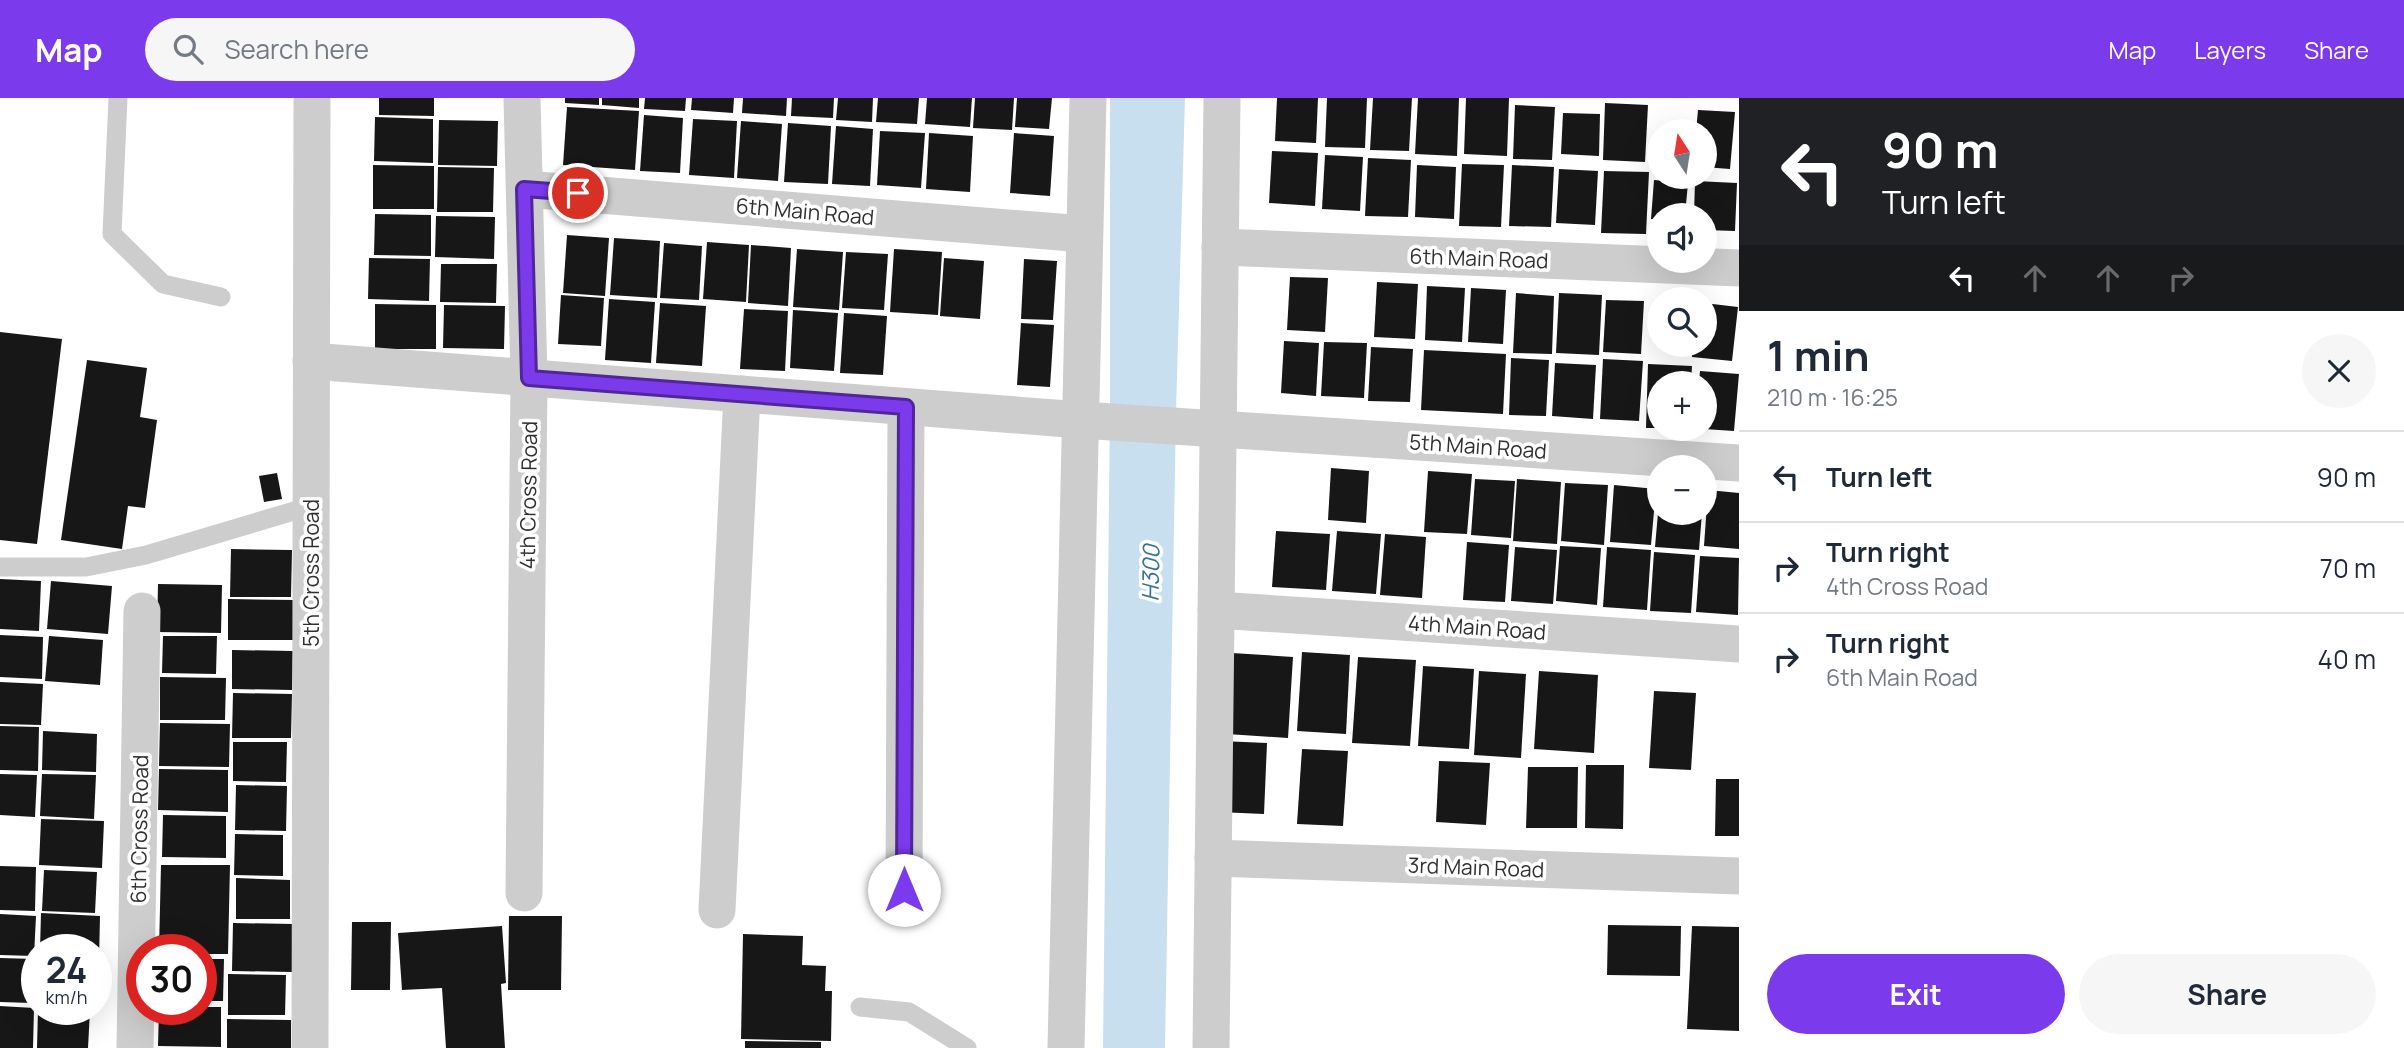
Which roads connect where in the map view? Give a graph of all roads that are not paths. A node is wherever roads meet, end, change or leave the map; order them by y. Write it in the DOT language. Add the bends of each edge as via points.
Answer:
graph roads {
  1 [pos="118,98"];
  2 [pos="312,98"];
  3 [pos="522,98"];
  4 [pos="1088,98"];
  5 [pos="1222,98"];
  6 [pos="524,189"];
  7 [pos="1084,234"];
  8 [pos="1220,247"];
  9 [pos="1739,268"];
  10 [pos="221,297"];
  11 [pos="311,361"];
  12 [pos="529,378"];
  13 [pos="742,394"];
  14 [pos="906,407"];
  15 [pos="1081,420"];
  16 [pos="1218,428"];
  17 [pos="1739,463"];
  18 [pos="311,506"];
  19 [pos="0,567"];
  20 [pos="1216,610"];
  21 [pos="142,611"];
  22 [pos="1739,644"];
  23 [pos="1213,858"];
  24 [pos="1739,876"];
  25 [pos="904,890"];
  26 [pos="524,893"];
  27 [pos="717,910"];
  28 [pos="860,1007"];
  29 [pos="135,1048"];
  30 [pos="312,1048"];
  31 [pos="967,1048"];
  32 [pos="1066,1048"];
  33 [pos="1210,1048"];
  1 -- 10 [label="lane" via="112,234 163,284"];
  2 -- 11 [label="street, 5th Cross Road"];
  3 -- 6 [label="street, 4th Cross Road"];
  4 -- 7 [label="street"];
  5 -- 8 [label="street"];
  6 -- 7 [label="street, 6th Main Road"];
  6 -- 12 [label="street, 4th Cross Road"];
  7 -- 15 [label="street"];
  8 -- 9 [label="street, 6th Main Road"];
  8 -- 16 [label="street"];
  11 -- 12 [label="street, 5th Main Road"];
  11 -- 18 [label="street, 5th Cross Road"];
  12 -- 13 [label="street, 5th Main Road"];
  12 -- 26 [label="street, 4th Cross Road"];
  13 -- 14 [label="street, 5th Main Road"];
  13 -- 27 [label="street"];
  14 -- 15 [label="street, 5th Main Road"];
  14 -- 25 [label="street"];
  15 -- 16 [label="street, 5th Main Road"];
  15 -- 32 [label="street"];
  16 -- 17 [label="street, 5th Main Road"];
  16 -- 20 [label="street"];
  18 -- 19 [label="lane" via="86,568"];
  18 -- 30 [label="street, 5th Cross Road"];
  20 -- 22 [label="street, 4th Main Road"];
  20 -- 23 [label="street"];
  21 -- 29 [label="street, 6th Cross Road"];
  23 -- 24 [label="street, 3rd Main Road"];
  23 -- 33 [label="street"];
  28 -- 31 [label="lane" via="909,1013"];
}
